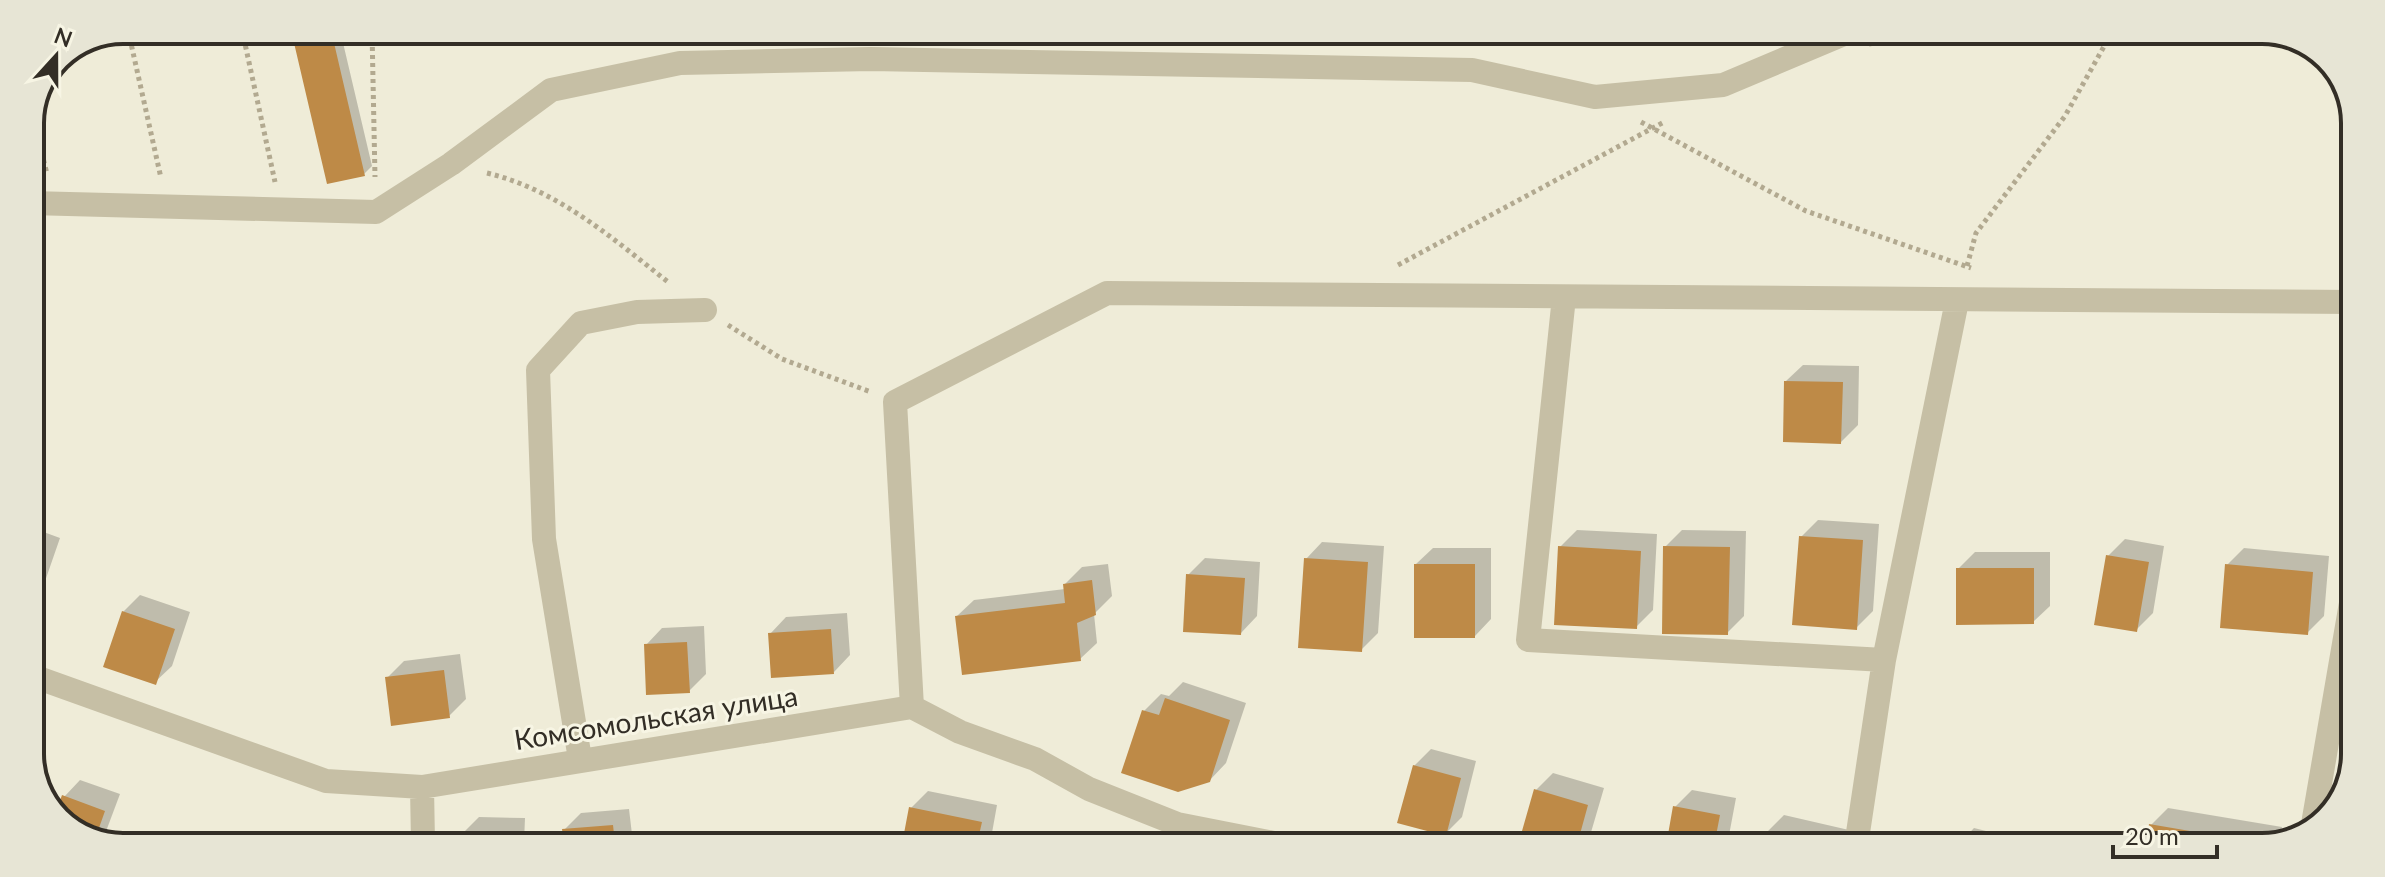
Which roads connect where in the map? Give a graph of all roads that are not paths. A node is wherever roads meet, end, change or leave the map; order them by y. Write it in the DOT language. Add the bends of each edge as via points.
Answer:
graph roads {
  1 [pos="1841,44"];
  2 [pos="44,204"];
  3 [pos="1564,297"];
  4 [pos="1957,301"];
  5 [pos="2341,302"];
  6 [pos="705,310"];
  7 [pos="1884,660"];
  8 [pos="2341,661"];
  9 [pos="44,680"];
  10 [pos="912,707"];
  11 [pos="580,759"];
  12 [pos="422,787"];
  13 [pos="2315,813"];
  14 [pos="423,833"];
  15 [pos="1223,833"];
  16 [pos="1858,833"];
  1 -- 2 [label="street" via="1723,85 1595,97 1472,70 871,59 680,63 551,90 376,212"];
  3 -- 4 [label="street"];
  3 -- 7 [label="street" via="1528,640"];
  3 -- 10 [label="street" via="1107,293 895,402"];
  4 -- 5 [label="street"];
  4 -- 7 [label="street"];
  6 -- 11 [label="street" via="637,312 581,323 538,370 544,539"];
  7 -- 16 [label="street"];
  8 -- 13 [label="street"];
  9 -- 12 [label="street, Комсомольская улица" via="326,781"];
  10 -- 11 [label="street, Комсомольская улица"];
  10 -- 15 [label="street" via="960,732 1035,759 1089,789 1177,824"];
  11 -- 12 [label="street, Комсомольская улица"];
  12 -- 14 [label="street"];
}
